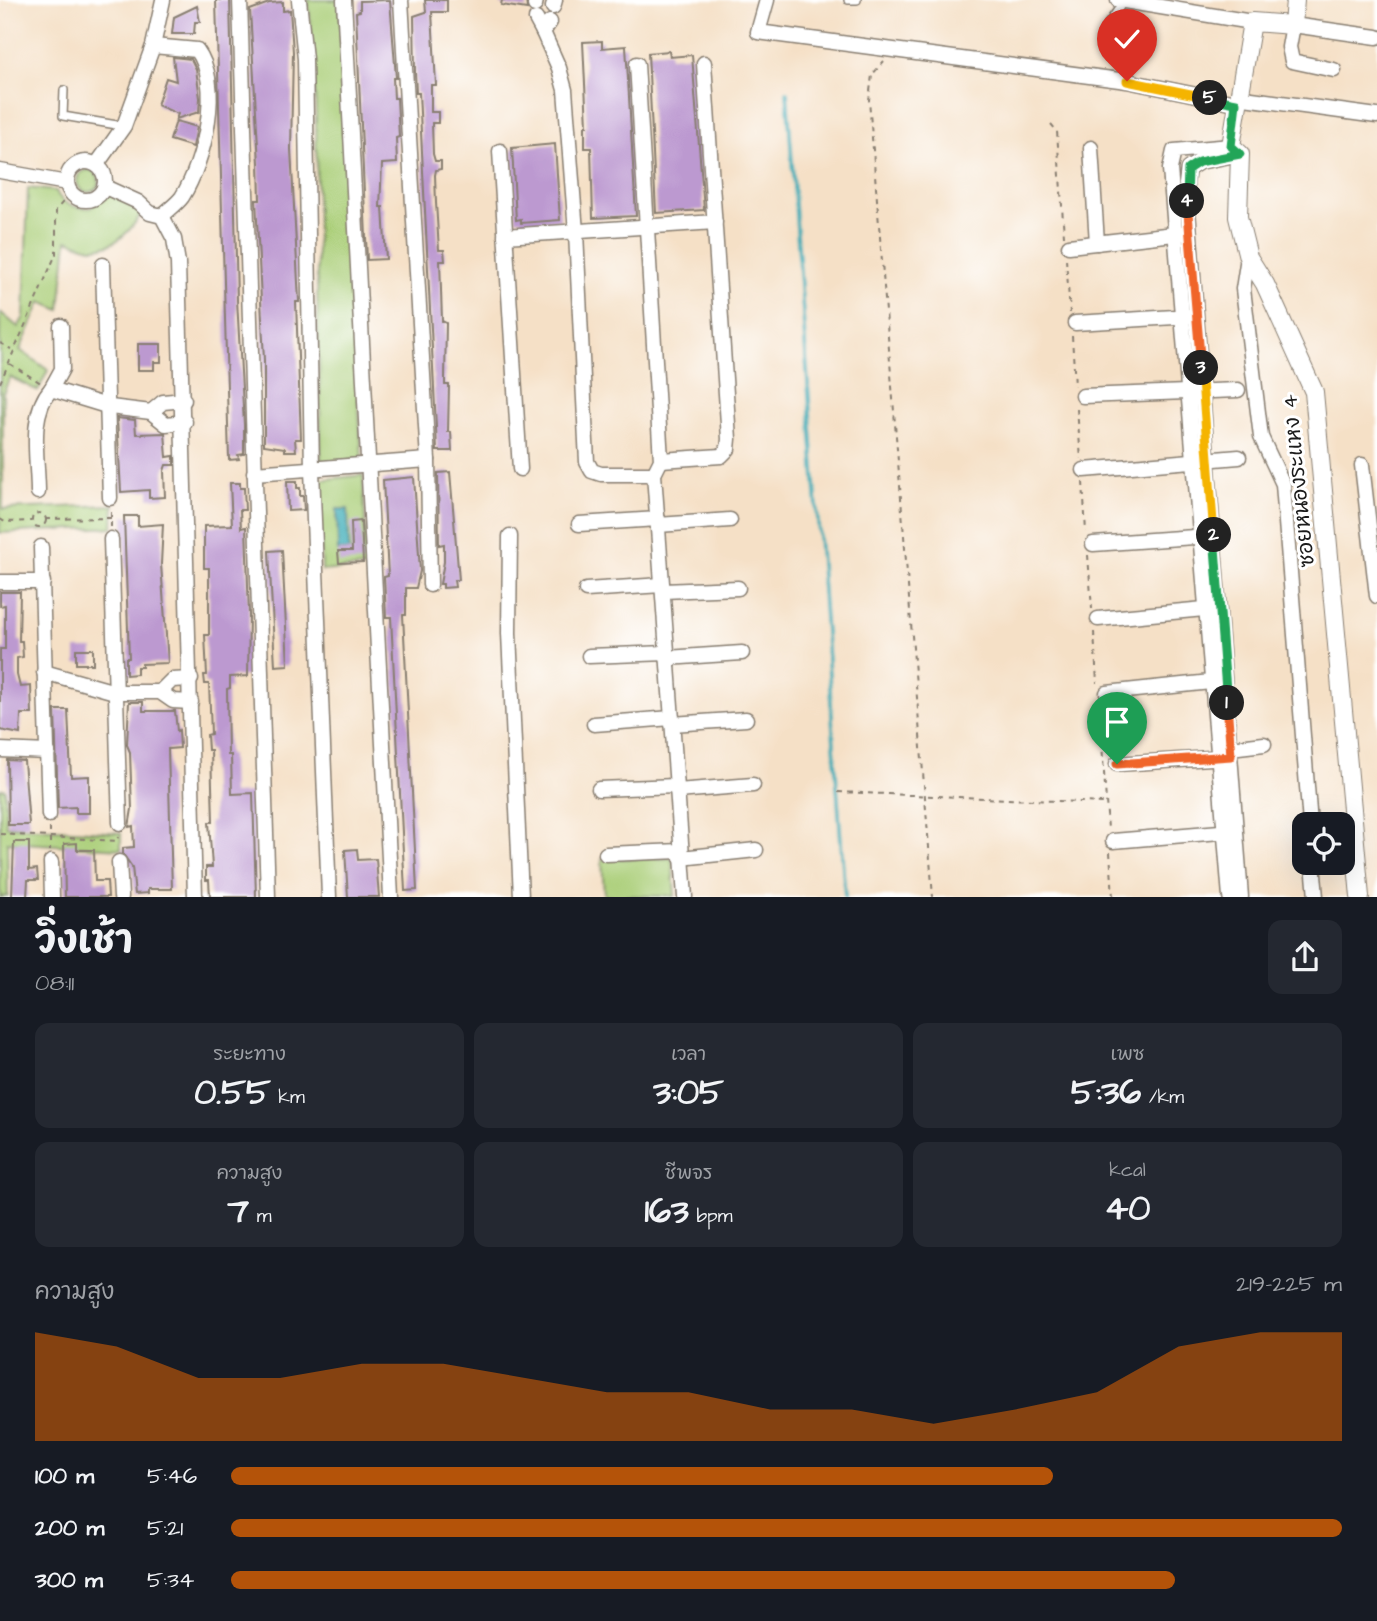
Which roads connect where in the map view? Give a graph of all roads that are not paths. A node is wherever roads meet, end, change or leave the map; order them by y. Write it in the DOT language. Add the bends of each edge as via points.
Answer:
graph roads {
  1 [pos="163,0"];
  2 [pos="240,0"];
  3 [pos="299,0"];
  4 [pos="344,0"];
  5 [pos="401,0"];
  6 [pos="767,0"];
  7 [pos="848,0"];
  8 [pos="857,0"];
  9 [pos="1118,0"];
  10 [pos="1295,0"];
  11 [pos="1124,1"];
  12 [pos="544,12"];
  13 [pos="1252,22"];
  14 [pos="1293,25"];
  15 [pos="1105,28"];
  16 [pos="1377,37"];
  17 [pos="153,46"];
  18 [pos="637,64"];
  19 [pos="704,64"];
  20 [pos="1334,70"];
  21 [pos="64,90"];
  22 [pos="1236,100"];
  23 [pos="1377,116"];
  24 [pos="124,126"];
  25 [pos="1091,148"];
  26 [pos="1235,150"];
  27 [pos="500,151"];
  28 [pos="97,164"];
  29 [pos="0,172"];
  30 [pos="105,187"];
  31 [pos="69,188"];
  32 [pos="162,216"];
  33 [pos="715,222"];
  34 [pos="648,225"];
  35 [pos="576,232"];
  36 [pos="1182,233"];
  37 [pos="505,236"];
  38 [pos="1097,243"];
  39 [pos="1066,247"];
  40 [pos="1248,257"];
  41 [pos="103,265"];
  42 [pos="1191,316"];
  43 [pos="61,326"];
  44 [pos="1073,328"];
  45 [pos="51,388"];
  46 [pos="1238,390"];
  47 [pos="1196,391"];
  48 [pos="1079,398"];
  49 [pos="184,400"];
  50 [pos="110,407"];
  51 [pos="152,412"];
  52 [pos="185,422"];
  53 [pos="1239,457"];
  54 [pos="428,460"];
  55 [pos="661,460"];
  56 [pos="1202,460"];
  57 [pos="370,465"];
  58 [pos="1362,465"];
  59 [pos="1082,468"];
  60 [pos="520,469"];
  61 [pos="312,470"];
  62 [pos="254,473"];
  63 [pos="654,474"];
  64 [pos="38,492"];
  65 [pos="110,498"];
  66 [pos="730,520"];
  67 [pos="658,522"];
  68 [pos="579,524"];
  69 [pos="510,536"];
  70 [pos="1208,536"];
  71 [pos="111,539"];
  72 [pos="1093,544"];
  73 [pos="41,547"];
  74 [pos="0,582"];
  75 [pos="43,582"];
  76 [pos="430,585"];
  77 [pos="662,588"];
  78 [pos="738,588"];
  79 [pos="586,590"];
  80 [pos="1377,596"];
  81 [pos="1213,608"];
  82 [pos="1094,618"];
  83 [pos="742,653"];
  84 [pos="589,656"];
  85 [pos="667,656"];
  86 [pos="44,672"];
  87 [pos="191,679"];
  88 [pos="1219,681"];
  89 [pos="115,692"];
  90 [pos="160,692"];
  91 [pos="1107,693"];
  92 [pos="191,702"];
  93 [pos="746,719"];
  94 [pos="672,721"];
  95 [pos="594,723"];
  96 [pos="1264,744"];
  97 [pos="0,750"];
  98 [pos="48,752"];
  99 [pos="1227,754"];
  100 [pos="1117,764"];
  101 [pos="753,785"];
  102 [pos="677,788"];
  103 [pos="599,789"];
  104 [pos="1309,812"];
  105 [pos="49,815"];
  106 [pos="120,822"];
  107 [pos="1231,832"];
  108 [pos="1110,838"];
  109 [pos="756,850"];
  110 [pos="606,854"];
  111 [pos="681,855"];
  112 [pos="51,862"];
  113 [pos="119,862"];
  114 [pos="1314,875"];
  115 [pos="52,897"];
  116 [pos="121,897"];
  117 [pos="195,897"];
  118 [pos="268,897"];
  119 [pos="329,897"];
  120 [pos="391,897"];
  121 [pos="521,897"];
  122 [pos="685,897"];
  123 [pos="1230,897"];
  124 [pos="1241,897"];
  125 [pos="1316,897"];
  126 [pos="1360,897"];
  1 -- 17 [label="street"];
  2 -- 62 [label="street"];
  3 -- 61 [label="street" via="305,59"];
  4 -- 57 [label="street"];
  5 -- 54 [label="street"];
  6 -- 22 [label="street" via="758,32"];
  7 -- 8 [label="lane"];
  9 -- 11 [label="street"];
  10 -- 14 [label="street"];
  11 -- 13 [label="street"];
  11 -- 15 [label="lane"];
  12 -- 35 [label="street" via="563,80"];
  13 -- 14 [label="street"];
  13 -- 22 [label="street, ซอยหนองระแหง 4"];
  14 -- 16 [label="street"];
  14 -- 20 [label="street" via="1292,61"];
  17 -- 24 [label="street"];
  17 -- 32 [label="street" via="197,50 206,62 204,143 197,168 180,199"];
  18 -- 34 [label="street"];
  19 -- 33 [label="street"];
  21 -- 24 [label="lane" via="63,116"];
  22 -- 23 [label="street"];
  22 -- 26 [label="street, ซอยหนองระแหง 4"];
  24 -- 28 [label="street"];
  25 -- 38 [label="street"];
  26 -- 36 [label="street" via="1188,169"];
  26 -- 36 [label="street" via="1174,150 1170,169"];
  26 -- 40 [label="street, ซอยหนองระแหง 4" via="1238,217"];
  27 -- 37 [label="street"];
  28 -- 30 [label="street" via="105,174"];
  28 -- 31 [label="street" via="79,163 70,171"];
  29 -- 31 [label="street"];
  30 -- 31 [label="street" via="91,200 78,198"];
  30 -- 32 [label="street"];
  32 -- 49 [label="street" via="174,239 178,264"];
  33 -- 34 [label="street"];
  33 -- 55 [label="street" via="728,449 721,456"];
  34 -- 35 [label="street"];
  34 -- 55 [label="street"];
  35 -- 37 [label="street"];
  35 -- 63 [label="street" via="587,462 592,471 601,474"];
  36 -- 38 [label="street"];
  36 -- 42 [label="street"];
  37 -- 60 [label="street"];
  38 -- 39 [label="street"];
  40 -- 104 [label="street" via="1243,289 1261,437 1283,484"];
  40 -- 126 [label="street, ซอยหนองระแหง 4" via="1314,392"];
  41 -- 50 [label="street"];
  42 -- 44 [label="street"];
  42 -- 47 [label="street"];
  43 -- 45 [label="street" via="62,369"];
  45 -- 50 [label="street"];
  45 -- 64 [label="street" via="37,420"];
  46 -- 47 [label="street"];
  47 -- 48 [label="street"];
  47 -- 56 [label="street"];
  49 -- 51 [label="street" via="163,402"];
  49 -- 52 [label="street"];
  50 -- 51 [label="street"];
  50 -- 65 [label="street"];
  51 -- 52 [label="street" via="166,424"];
  52 -- 87 [label="street"];
  53 -- 56 [label="street"];
  54 -- 57 [label="street"];
  54 -- 76 [label="street"];
  55 -- 63 [label="street"];
  56 -- 59 [label="street"];
  56 -- 70 [label="street"];
  57 -- 61 [label="street"];
  57 -- 120 [label="street"];
  58 -- 80 [label="street"];
  61 -- 62 [label="street"];
  61 -- 119 [label="street"];
  62 -- 118 [label="street"];
  63 -- 67 [label="street"];
  66 -- 67 [label="street"];
  67 -- 68 [label="street"];
  67 -- 77 [label="street"];
  69 -- 121 [label="street" via="509,633"];
  70 -- 72 [label="street"];
  70 -- 81 [label="street"];
  71 -- 89 [label="street"];
  73 -- 75 [label="street"];
  74 -- 75 [label="street"];
  75 -- 86 [label="street"];
  77 -- 78 [label="street"];
  77 -- 79 [label="street"];
  77 -- 85 [label="street"];
  81 -- 82 [label="street"];
  81 -- 88 [label="street"];
  83 -- 85 [label="street"];
  84 -- 85 [label="street"];
  85 -- 94 [label="street"];
  86 -- 89 [label="street"];
  86 -- 98 [label="street"];
  87 -- 90 [label="street" via="172,680"];
  87 -- 92 [label="street"];
  88 -- 91 [label="street"];
  88 -- 99 [label="street"];
  89 -- 90 [label="street"];
  89 -- 106 [label="street"];
  90 -- 92 [label="street" via="173,701"];
  92 -- 117 [label="street"];
  93 -- 94 [label="street"];
  94 -- 95 [label="street"];
  94 -- 102 [label="street"];
  96 -- 99 [label="street"];
  97 -- 98 [label="street"];
  98 -- 105 [label="street"];
  99 -- 100 [label="street"];
  99 -- 107 [label="street"];
  101 -- 102 [label="street"];
  102 -- 103 [label="street"];
  102 -- 111 [label="street"];
  107 -- 108 [label="street"];
  107 -- 123 [label="street"];
  107 -- 124 [label="street"];
  109 -- 111 [label="street"];
  110 -- 111 [label="street"];
  111 -- 122 [label="street"];
  112 -- 115 [label="street"];
  113 -- 116 [label="street"];
  114 -- 125 [label="street"];
}
